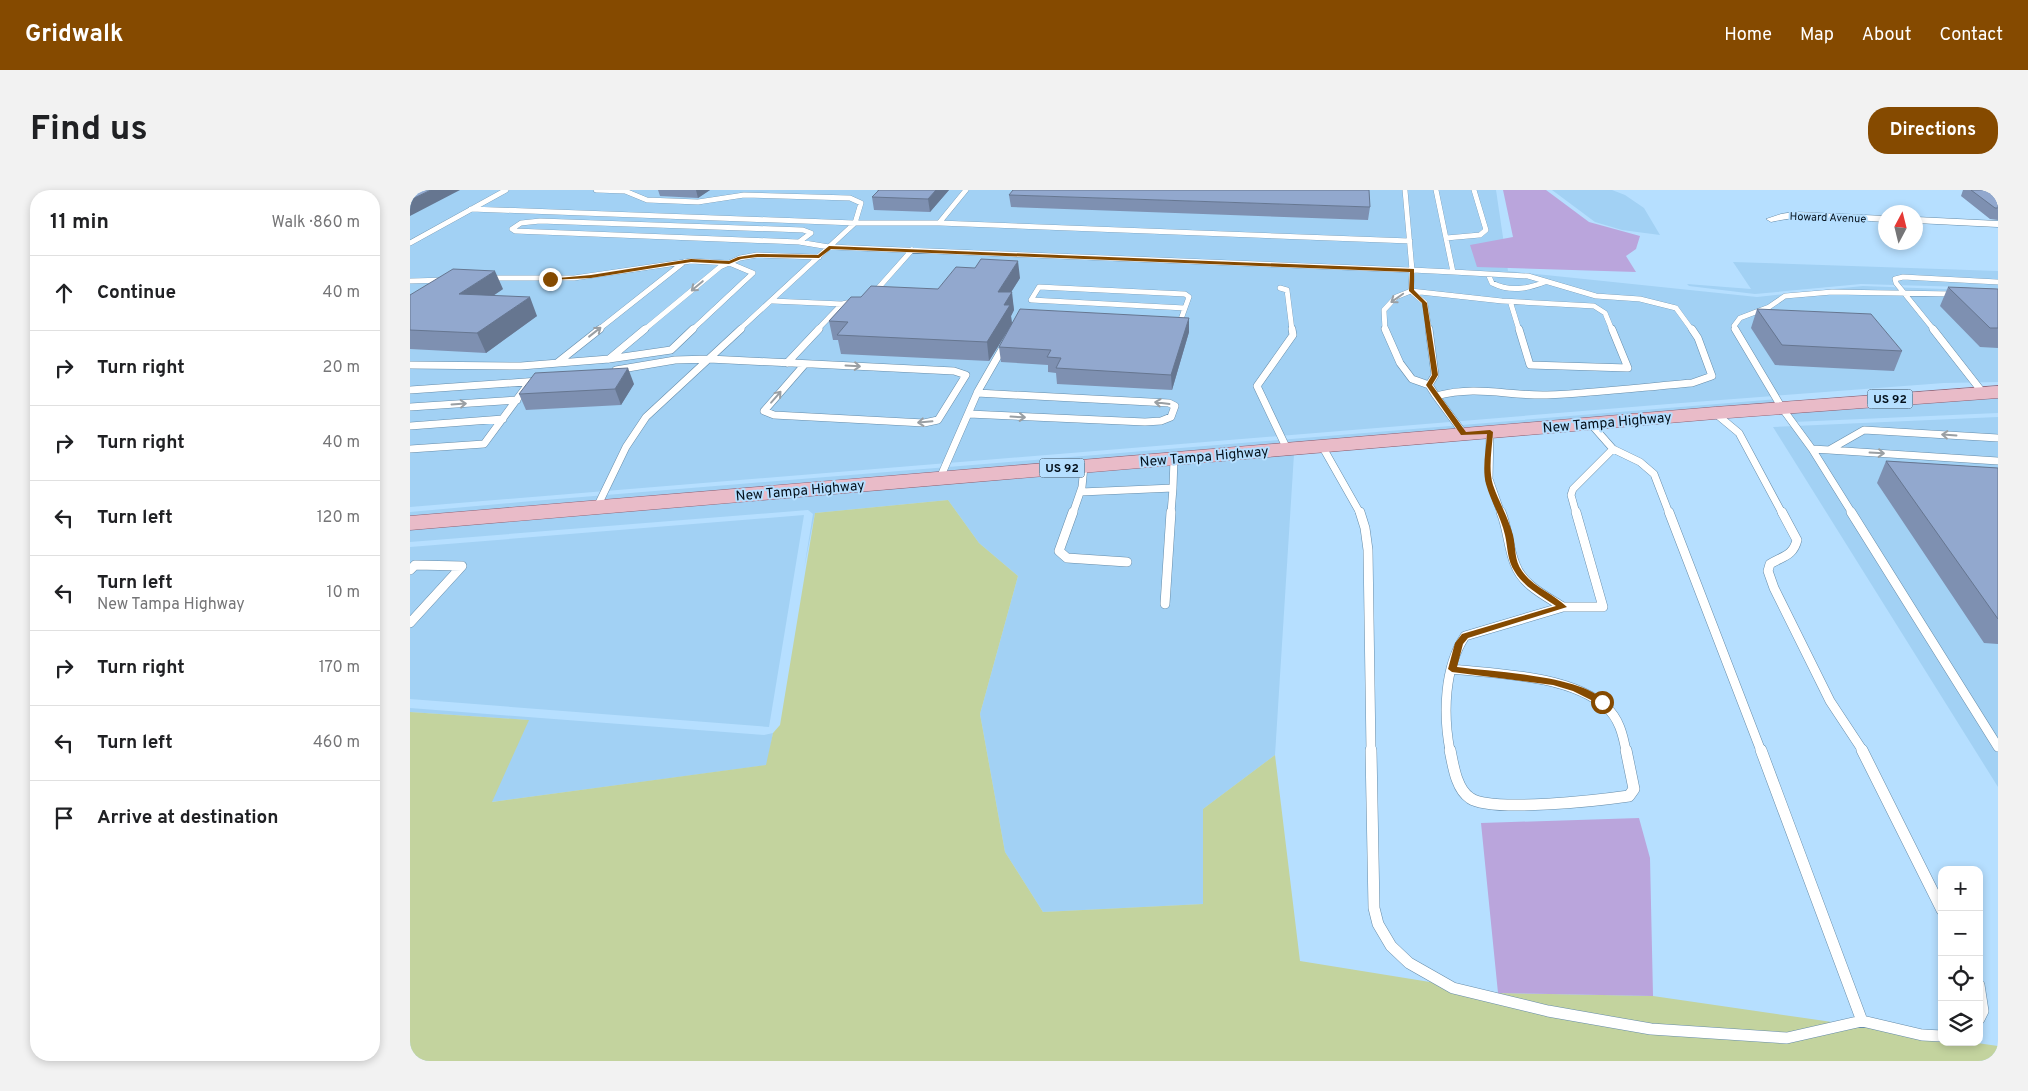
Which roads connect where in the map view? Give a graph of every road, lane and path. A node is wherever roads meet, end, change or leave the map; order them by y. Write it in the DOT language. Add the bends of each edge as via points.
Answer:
graph roads {
  1 [pos="506,190"];
  2 [pos="596,190"];
  3 [pos="966,190"];
  4 [pos="1405,190"];
  5 [pos="1436,190"];
  6 [pos="1474,190"];
  7 [pos="471,209"];
  8 [pos="1878,219"];
  9 [pos="1771,220"];
  10 [pos="1923,220"];
  11 [pos="855,222"];
  12 [pos="939,223"];
  13 [pos="1998,224"];
  14 [pos="1446,238"];
  15 [pos="1410,241"];
  16 [pos="799,242"];
  17 [pos="410,243"];
  18 [pos="829,247"];
  19 [pos="912,250"];
  20 [pos="819,257"];
  21 [pos="684,262"];
  22 [pos="729,263"];
  23 [pos="1412,270"];
  24 [pos="1453,272"];
  25 [pos="1488,274"];
  26 [pos="481,278"];
  27 [pos="452,280"];
  28 [pos="410,281"];
  29 [pos="1546,282"];
  30 [pos="1998,282"];
  31 [pos="1280,288"];
  32 [pos="1411,291"];
  33 [pos="1905,293"];
  34 [pos="1962,294"];
  35 [pos="870,298"];
  36 [pos="861,300"];
  37 [pos="1030,300"];
  38 [pos="772,301"];
  39 [pos="842,304"];
  40 [pos="1511,304"];
  41 [pos="1026,308"];
  42 [pos="1186,308"];
  43 [pos="1171,321"];
  44 [pos="1008,339"];
  45 [pos="609,359"];
  46 [pos="709,359"];
  47 [pos="557,363"];
  48 [pos="787,363"];
  49 [pos="804,364"];
  50 [pos="410,365"];
  51 [pos="610,371"];
  52 [pos="547,380"];
  53 [pos="529,382"];
  54 [pos="1429,385"];
  55 [pos="410,390"];
  56 [pos="978,393"];
  57 [pos="1990,393"];
  58 [pos="1436,396"];
  59 [pos="517,400"];
  60 [pos="410,407"];
  61 [pos="1782,408"];
  62 [pos="1715,413"];
  63 [pos="969,414"];
  64 [pos="503,419"];
  65 [pos="1590,424"];
  66 [pos="410,426"];
  67 [pos="1490,432"];
  68 [pos="1464,434"];
  69 [pos="1998,438"];
  70 [pos="484,444"];
  71 [pos="1322,446"];
  72 [pos="410,448"];
  73 [pos="1287,449"];
  74 [pos="1613,449"];
  75 [pos="1812,449"];
  76 [pos="1829,450"];
  77 [pos="1174,458"];
  78 [pos="1998,461"];
  79 [pos="1084,466"];
  80 [pos="940,478"];
  81 [pos="1173,488"];
  82 [pos="1081,492"];
  83 [pos="597,507"];
  84 [pos="410,523"];
  85 [pos="1127,562"];
  86 [pos="410,570"];
  87 [pos="1165,604"];
  88 [pos="1563,607"];
  89 [pos="410,623"];
  90 [pos="1452,669"];
  91 [pos="1998,747"];
  92 [pos="1938,902"];
  93 [pos="1862,1021"];
  94 [pos="1938,1036"];
  1 -- 7 [label="lane"];
  2 -- 11 [label="lane" via="625,191 647,200 698,202 744,195 850,198 860,203"];
  3 -- 12 [label="lane"];
  4 -- 15 [label="lane"];
  5 -- 14 [label="lane"];
  6 -- 14 [label="lane" via="1486,230 1480,235"];
  7 -- 11 [label="lane"];
  7 -- 17 [label="lane"];
  8 -- 9 [label="street, Howard Avenue" via="1779,216"];
  10 -- 13 [label="street"];
  11 -- 12 [label="lane"];
  11 -- 18 [label="lane"];
  12 -- 15 [label="lane"];
  14 -- 24 [label="lane"];
  15 -- 23 [label="lane"];
  16 -- 16 [label="lane" via="811,233 803,230 540,221 525,222 512,229"];
  16 -- 18 [label="lane"];
  18 -- 19 [label="lane"];
  18 -- 20 [label="lane"];
  19 -- 23 [label="lane"];
  19 -- 35 [label="lane"];
  20 -- 22 [label="lane" via="757,255"];
  20 -- 38 [label="lane"];
  21 -- 22 [label="lane"];
  21 -- 26 [label="lane" via="574,278"];
  47 -- 21 [label="lane, one-way"];
  22 -- 45 [label="lane, one-way"];
  22 -- 45 [label="lane" via="753,274 671,350"];
  23 -- 24 [label="lane"];
  23 -- 32 [label="lane"];
  24 -- 25 [label="lane"];
  25 -- 29 [label="lane" via="1528,276"];
  25 -- 29 [label="lane" via="1492,283 1510,289"];
  27 -- 28 [label="lane"];
  29 -- 58 [label="lane" via="1596,296 1640,299 1676,308 1698,338 1712,376 1692,383 1545,395 1481,390"];
  30 -- 33 [label="lane" via="1897,277 1895,281"];
  31 -- 73 [label="lane" via="1287,290 1293,335 1257,386"];
  32 -- 40 [label="lane"];
  32 -- 54 [label="lane" via="1424,303 1435,375"];
  32 -- 54 [label="lane, one-way" via="1396,297 1384,310 1385,332 1400,363 1412,378"];
  33 -- 34 [label="lane"];
  33 -- 57 [label="lane" via="1955,356 1954,359"];
  33 -- 61 [label="lane" via="1832,292 1785,296 1740,318 1734,326 1737,334"];
  36 -- 39 [label="lane"];
  37 -- 41 [label="lane"];
  37 -- 42 [label="lane"];
  37 -- 42 [label="lane" via="1039,287 1185,294 1189,297"];
  38 -- 39 [label="lane"];
  38 -- 46 [label="lane"];
  39 -- 48 [label="lane"];
  40 -- 40 [label="lane" via="1594,306 1605,313 1628,368 1530,365"];
  42 -- 43 [label="lane" via="1180,322"];
  44 -- 56 [label="lane"];
  45 -- 47 [label="lane"];
  46 -- 48 [label="lane"];
  46 -- 51 [label="lane" via="676,360"];
  46 -- 83 [label="lane" via="639,426"];
  47 -- 50 [label="lane" via="521,366"];
  48 -- 49 [label="lane"];
  49 -- 49 [label="lane, one-way" via="954,371 966,375 938,420 924,423 774,415 764,411"];
  52 -- 53 [label="lane"];
  53 -- 55 [label="lane"];
  53 -- 59 [label="lane"];
  54 -- 58 [label="lane"];
  56 -- 63 [label="lane"];
  63 -- 56 [label="lane, one-way" via="1145,422 1171,417 1176,406 1169,403"];
  57 -- 61 [label="main road, New Tampa Highway / US 92"];
  58 -- 68 [label="lane"];
  60 -- 59 [label="lane, one-way"];
  59 -- 64 [label="lane"];
  61 -- 62 [label="main road, New Tampa Highway / US 92"];
  61 -- 75 [label="lane"];
  62 -- 65 [label="main road, New Tampa Highway / US 92"];
  62 -- 92 [label="lane" via="1739,433 1797,540 1790,555 1770,564 1768,572 1774,588 1830,700 1866,755"];
  63 -- 80 [label="lane"];
  64 -- 66 [label="lane"];
  64 -- 70 [label="lane"];
  65 -- 67 [label="main road, New Tampa Highway / US 92"];
  65 -- 74 [label="lane"];
  67 -- 68 [label="main road, New Tampa Highway / US 92"];
  67 -- 88 [label="lane" via="1489,484 1504,516 1512,559 1526,580"];
  68 -- 71 [label="main road, New Tampa Highway / US 92"];
  69 -- 76 [label="lane, one-way" via="1864,430"];
  70 -- 72 [label="lane"];
  71 -- 73 [label="main road, New Tampa Highway / US 92"];
  71 -- 93 [label="lane" via="1358,507 1366,528 1374,908 1378,924 1391,946 1409,963 1453,988 1548,1011 1651,1029 1787,1038"];
  73 -- 77 [label="main road, New Tampa Highway / US 92"];
  74 -- 88 [label="lane" via="1577,483 1571,495 1602,607"];
  74 -- 93 [label="lane" via="1640,462 1654,474"];
  75 -- 76 [label="lane"];
  75 -- 91 [label="lane"];
  76 -- 78 [label="lane, one-way"];
  77 -- 79 [label="main road, New Tampa Highway / US 92"];
  77 -- 81 [label="lane"];
  79 -- 80 [label="main road, New Tampa Highway / US 92"];
  79 -- 82 [label="lane"];
  80 -- 83 [label="main road, New Tampa Highway / US 92"];
  81 -- 82 [label="lane"];
  81 -- 87 [label="lane"];
  82 -- 85 [label="lane" via="1059,551 1067,558"];
  83 -- 84 [label="main road, New Tampa Highway / US 92"];
  86 -- 89 [label="lane" via="415,565 462,566"];
  88 -- 90 [label="lane" via="1465,636 1459,643"];
  90 -- 90 [label="lane" via="1446,703 1448,742 1461,786 1470,799 1522,804 1572,803 1629,796 1634,789 1618,721 1602,702 1554,682"];
  93 -- 94 [label="lane"];
}
